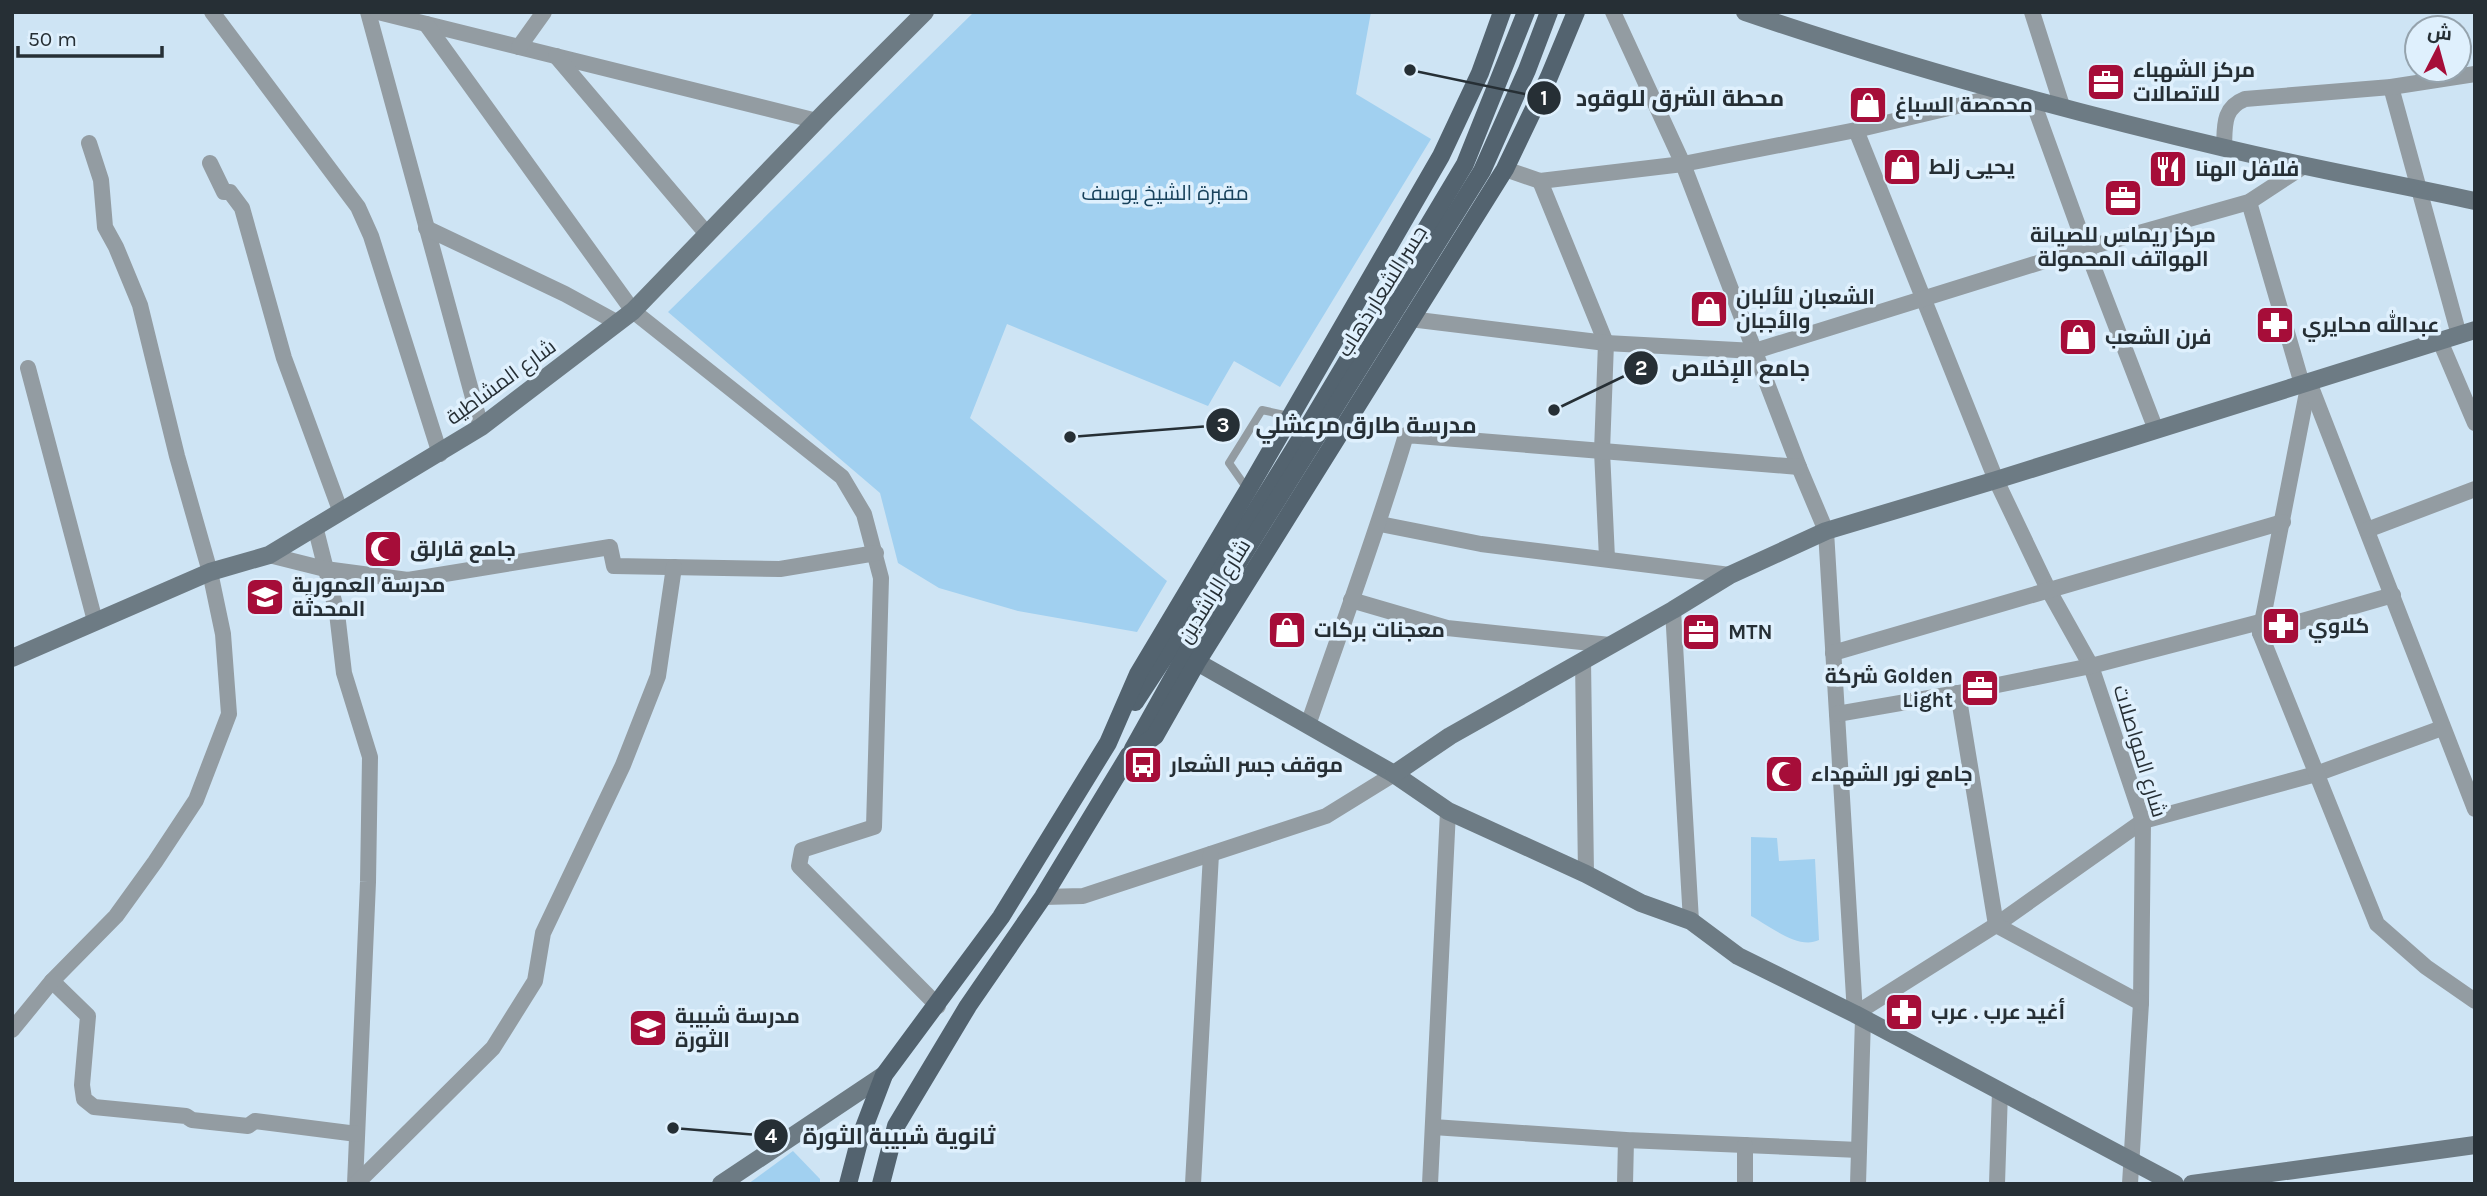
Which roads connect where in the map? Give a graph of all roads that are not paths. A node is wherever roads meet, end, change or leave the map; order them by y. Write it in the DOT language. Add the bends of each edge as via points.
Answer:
graph roads {
  1 [pos="212,12"];
  2 [pos="368,12"];
  3 [pos="378,12"];
  4 [pos="544,12"];
  5 [pos="925,12"];
  6 [pos="1502,12"];
  7 [pos="1526,12"];
  8 [pos="1542,12"];
  9 [pos="1549,12"];
  10 [pos="1561,12"];
  11 [pos="1576,12"];
  12 [pos="1613,12"];
  13 [pos="1745,12"];
  14 [pos="2032,12"];
  15 [pos="401,15"];
  16 [pos="426,24"];
  17 [pos="519,47"];
  18 [pos="556,56"];
  19 [pos="2475,74"];
  20 [pos="2391,87"];
  21 [pos="2008,94"];
  22 [pos="2032,99"];
  23 [pos="2062,106"];
  24 [pos="817,121"];
  25 [pos="1856,130"];
  26 [pos="89,143"];
  27 [pos="2224,148"];
  28 [pos="211,163"];
  29 [pos="1683,164"];
  30 [pos="2304,166"];
  31 [pos="1505,169"];
  32 [pos="1539,181"];
  33 [pos="2418,189"];
  34 [pos="2475,201"];
  35 [pos="2249,202"];
  36 [pos="426,228"];
  37 [pos="707,234"];
  38 [pos="2086,248"];
  39 [pos="1923,299"];
  40 [pos="633,311"];
  41 [pos="1410,319"];
  42 [pos="618,323"];
  43 [pos="2467,332"];
  44 [pos="2440,341"];
  45 [pos="1606,342"];
  46 [pos="1755,351"];
  47 [pos="28,368"];
  48 [pos="2305,383"];
  49 [pos="1289,416"];
  50 [pos="2475,423"];
  51 [pos="481,427"];
  52 [pos="2156,430"];
  53 [pos="1602,451"];
  54 [pos="440,454"];
  55 [pos="1799,467"];
  56 [pos="1996,480"];
  57 [pos="2475,489"];
  58 [pos="1248,490"];
  59 [pos="340,510"];
  60 [pos="2283,522"];
  61 [pos="1380,524"];
  62 [pos="315,526"];
  63 [pos="2367,530"];
  64 [pos="1826,531"];
  65 [pos="876,553"];
  66 [pos="269,555"];
  67 [pos="1607,558"];
  68 [pos="674,567"];
  69 [pos="325,569"];
  70 [pos="209,572"];
  71 [pos="1223,574"];
  72 [pos="1730,575"];
  73 [pos="2048,589"];
  74 [pos="2393,595"];
  75 [pos="1351,600"];
  76 [pos="1673,610"];
  77 [pos="95,621"];
  78 [pos="2260,628"];
  79 [pos="1610,645"];
  80 [pos="1833,653"];
  81 [pos="12,658"];
  82 [pos="1583,660"];
  83 [pos="1197,662"];
  84 [pos="2091,666"];
  85 [pos="1958,693"];
  86 [pos="1837,714"];
  87 [pos="1308,726"];
  88 [pos="2442,728"];
  89 [pos="1108,743"];
  90 [pos="1129,755"];
  91 [pos="1394,774"];
  92 [pos="2316,774"];
  93 [pos="2475,809"];
  94 [pos="1448,811"];
  95 [pos="2143,821"];
  96 [pos="1211,854"];
  97 [pos="1586,874"];
  98 [pos="1042,897"];
  99 [pos="1692,921"];
  100 [pos="1996,925"];
  101 [pos="52,981"];
  102 [pos="2475,1001"];
  103 [pos="2141,1003"];
  104 [pos="938,1006"];
  105 [pos="1859,1016"];
  106 [pos="12,1030"];
  107 [pos="884,1075"];
  108 [pos="2000,1091"];
  109 [pos="1433,1127"];
  110 [pos="357,1134"];
  111 [pos="1626,1140"];
  112 [pos="1745,1145"];
  113 [pos="2475,1145"];
  114 [pos="1858,1150"];
  115 [pos="2132,1160"];
  116 [pos="356,1184"];
  117 [pos="722,1184"];
  118 [pos="848,1184"];
  119 [pos="881,1184"];
  120 [pos="1193,1184"];
  121 [pos="1430,1184"];
  122 [pos="1625,1184"];
  123 [pos="1745,1184"];
  124 [pos="1858,1184"];
  125 [pos="1997,1184"];
  126 [pos="2130,1184"];
  127 [pos="2175,1184"];
  128 [pos="2192,1184"];
  1 -- 54 [label="street" via="358,207"];
  2 -- 36 [label="street"];
  3 -- 15 [label="street"];
  4 -- 17 [label="street"];
  5 -- 24 [label="main road, شارع المشاطية"];
  6 -- 49 [label="main road, شارع الراشدين" via="1480,73 1441,156"];
  7 -- 71 [label="main road" via="1465,164"];
  8 -- 10 [label="main road"];
  9 -- 71 [label="main road, جسر الشعار ذهاب" via="1482,171"];
  11 -- 31 [label="main road, شارع الراشدين"];
  12 -- 29 [label="street"];
  13 -- 21 [label="main road"];
  14 -- 23 [label="street"];
  15 -- 16 [label="street"];
  16 -- 17 [label="street"];
  16 -- 40 [label="street"];
  17 -- 18 [label="street"];
  18 -- 24 [label="street"];
  18 -- 37 [label="street"];
  19 -- 20 [label="street"];
  20 -- 27 [label="street" via="2245,99 2230,108"];
  20 -- 33 [label="street"];
  21 -- 22 [label="main road"];
  21 -- 25 [label="street"];
  22 -- 23 [label="main road"];
  22 -- 38 [label="street"];
  23 -- 27 [label="main road"];
  24 -- 37 [label="main road, شارع المشاطية"];
  25 -- 29 [label="street"];
  25 -- 39 [label="street, شارع المواصلات"];
  26 -- 70 [label="street" via="101,180 105,227 140,305"];
  27 -- 30 [label="main road"];
  28 -- 59 [label="street" via="223,192 230,192 242,208 284,358"];
  29 -- 32 [label="street"];
  29 -- 46 [label="street"];
  30 -- 33 [label="main road"];
  30 -- 35 [label="street"];
  31 -- 32 [label="street"];
  31 -- 41 [label="main road, شارع الراشدين"];
  32 -- 45 [label="street"];
  33 -- 34 [label="main road"];
  33 -- 43 [label="street"];
  35 -- 38 [label="street"];
  35 -- 48 [label="street"];
  36 -- 42 [label="street"];
  36 -- 51 [label="street"];
  37 -- 40 [label="main road, شارع المشاطية"];
  38 -- 39 [label="street"];
  38 -- 52 [label="street"];
  39 -- 46 [label="street"];
  39 -- 56 [label="street, شارع المواصلات"];
  40 -- 42 [label="main road, شارع المشاطية"];
  40 -- 65 [label="street" via="842,477 864,514"];
  41 -- 45 [label="street"];
  41 -- 83 [label="main road, شارع الراشدين"];
  42 -- 51 [label="main road, شارع المشاطية"];
  43 -- 44 [label="main road"];
  44 -- 48 [label="main road"];
  44 -- 50 [label="street"];
  45 -- 46 [label="street"];
  45 -- 53 [label="street"];
  46 -- 55 [label="street"];
  47 -- 77 [label="street"];
  48 -- 52 [label="main road"];
  48 -- 60 [label="street"];
  48 -- 63 [label="street"];
  49 -- 58 [label="main road, شارع الراشدين"];
  49 -- 58 [label="lane" via="1262,410 1229,463"];
  51 -- 54 [label="main road, شارع المشاطية"];
  52 -- 56 [label="main road"];
  53 -- 55 [label="street"];
  53 -- 61 [label="street" via="1406,435"];
  53 -- 67 [label="street"];
  54 -- 59 [label="main road, شارع المشاطية"];
  55 -- 64 [label="street"];
  56 -- 64 [label="main road"];
  56 -- 73 [label="street, شارع المواصلات"];
  57 -- 63 [label="street"];
  58 -- 89 [label="main road, شارع الراشدين" via="1138,674"];
  59 -- 62 [label="main road, شارع المشاطية"];
  60 -- 73 [label="street"];
  60 -- 78 [label="street"];
  61 -- 67 [label="street" via="1481,544"];
  61 -- 75 [label="street"];
  62 -- 66 [label="main road, شارع المشاطية"];
  62 -- 69 [label="street"];
  63 -- 74 [label="street"];
  64 -- 72 [label="main road"];
  64 -- 80 [label="street"];
  65 -- 68 [label="street" via="780,569"];
  65 -- 104 [label="street" via="881,578 874,827 802,850 799,866"];
  66 -- 69 [label="street"];
  66 -- 70 [label="main road, شارع المشاطية"];
  67 -- 72 [label="street"];
  68 -- 69 [label="street" via="614,566 610,547 408,580"];
  68 -- 116 [label="street" via="658,676 623,765 542,933 535,981 493,1048"];
  69 -- 110 [label="street" via="337,613 344,673 370,757"];
  70 -- 77 [label="main road, شارع المشاطية"];
  70 -- 101 [label="street" via="223,634 229,714 196,800 116,916"];
  71 -- 89 [label="main road"];
  71 -- 90 [label="main road"];
  72 -- 76 [label="main road"];
  73 -- 80 [label="street"];
  73 -- 84 [label="street, شارع المواصلات"];
  74 -- 78 [label="street"];
  74 -- 88 [label="street"];
  75 -- 79 [label="street" via="1447,628"];
  75 -- 87 [label="street"];
  76 -- 79 [label="main road"];
  76 -- 99 [label="street"];
  77 -- 81 [label="main road, شارع المشاطية"];
  78 -- 84 [label="street"];
  78 -- 92 [label="street"];
  79 -- 82 [label="main road"];
  80 -- 86 [label="street"];
  82 -- 91 [label="main road" via="1450,736"];
  82 -- 97 [label="street"];
  83 -- 87 [label="main road"];
  83 -- 90 [label="main road, شارع الراشدين" via="1155,736"];
  84 -- 85 [label="street"];
  84 -- 95 [label="street, شارع المواصلات"];
  85 -- 86 [label="street"];
  85 -- 100 [label="street"];
  86 -- 105 [label="street"];
  87 -- 91 [label="main road"];
  88 -- 92 [label="street"];
  88 -- 93 [label="street"];
  89 -- 104 [label="main road, شارع الراشدين" via="1001,917"];
  90 -- 98 [label="main road, شارع الراشدين"];
  91 -- 94 [label="main road"];
  91 -- 96 [label="street" via="1326,816"];
  92 -- 95 [label="street"];
  92 -- 102 [label="street" via="2377,924 2426,967"];
  94 -- 97 [label="main road"];
  94 -- 109 [label="street"];
  95 -- 100 [label="street"];
  95 -- 103 [label="street, شارع المواصلات"];
  96 -- 98 [label="street" via="1083,896"];
  96 -- 120 [label="street"];
  97 -- 99 [label="main road" via="1641,903"];
  98 -- 119 [label="main road, شارع الراشدين" via="968,1006 896,1126"];
  99 -- 105 [label="main road" via="1738,957"];
  100 -- 103 [label="street"];
  100 -- 105 [label="street"];
  101 -- 106 [label="street"];
  101 -- 110 [label="street" via="88,1016 82,1085 84,1099 94,1107"];
  103 -- 115 [label="street, شارع المواصلات"];
  104 -- 107 [label="main road, شارع الراشدين"];
  105 -- 108 [label="main road"];
  105 -- 114 [label="street"];
  107 -- 117 [label="main road"];
  107 -- 118 [label="main road, شارع الراشدين"];
  108 -- 115 [label="main road"];
  108 -- 125 [label="street"];
  109 -- 111 [label="street"];
  109 -- 121 [label="street"];
  110 -- 116 [label="street"];
  111 -- 112 [label="street"];
  111 -- 122 [label="street"];
  112 -- 114 [label="street"];
  112 -- 123 [label="street"];
  113 -- 128 [label="main road"];
  114 -- 124 [label="street"];
  115 -- 126 [label="street, شارع المواصلات"];
  115 -- 127 [label="main road"];
}
